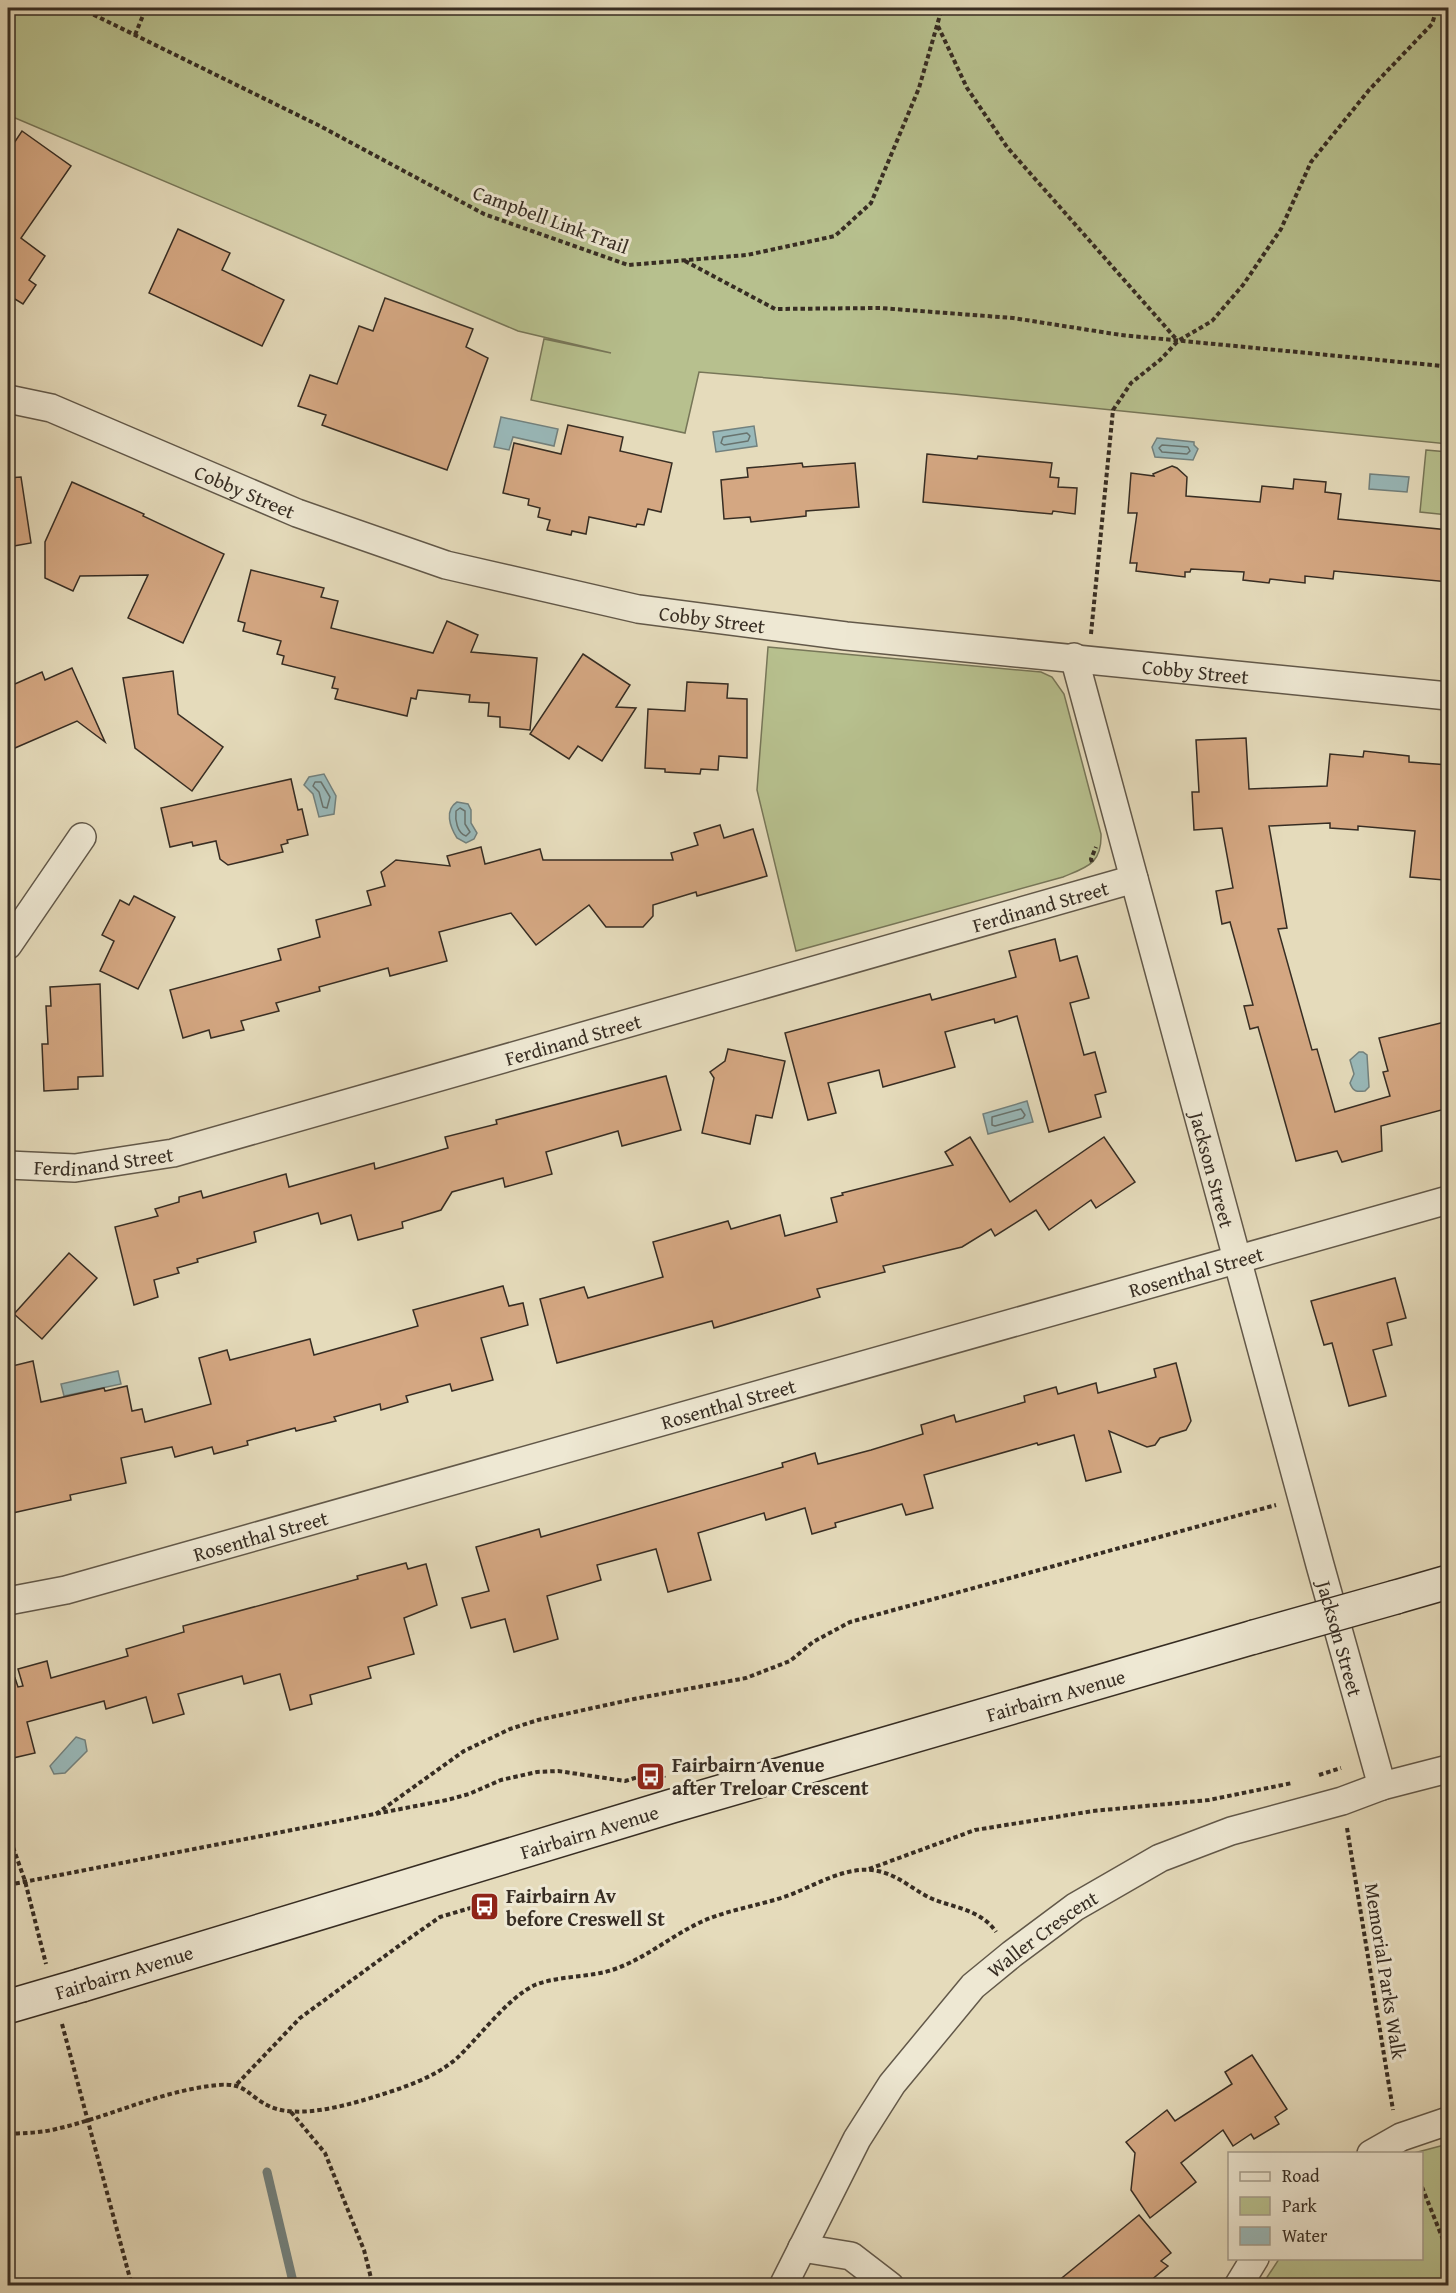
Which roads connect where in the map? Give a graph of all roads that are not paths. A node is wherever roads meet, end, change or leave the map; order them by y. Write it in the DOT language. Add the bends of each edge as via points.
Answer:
graph roads {
  1 [pos="8,399"];
  2 [pos="1081,658"];
  3 [pos="1449,696"];
  4 [pos="82,837"];
  5 [pos="1134,879"];
  6 [pos="8,945"];
  7 [pos="8,1165"];
  8 [pos="1449,1200"];
  9 [pos="1237,1260"];
  10 [pos="1449,1582"];
  11 [pos="8,1601"];
  12 [pos="1449,1769"];
  13 [pos="1382,1786"];
  14 [pos="9,2006"];
  15 [pos="1449,2121"];
  16 [pos="1374,2152"];
  17 [pos="802,2248"];
  18 [pos="1254,2260"];
  19 [pos="783,2286"];
  20 [pos="890,2286"];
  21 [pos="1238,2286"];
  1 -- 2 [label="street, Cobby Street" via="51,408 297,513 446,565 638,609 846,636"];
  2 -- 3 [label="street, Cobby Street"];
  2 -- 5 [label="street, Jackson Street"];
  4 -- 6 [label="street"];
  5 -- 7 [label="street, Ferdinand Street" via="173,1153 75,1168"];
  5 -- 9 [label="street, Jackson Street"];
  8 -- 9 [label="street, Rosenthal Street"];
  9 -- 11 [label="street, Rosenthal Street" via="78,1586"];
  9 -- 13 [label="street, Jackson Street"];
  10 -- 14 [label="main road, Fairbairn Avenue, bridge" via="672,1806"];
  12 -- 13 [label="street, Waller Crescent"];
  13 -- 17 [label="street, Waller Crescent" via="1231,1831 1160,1858 1075,1907 1012,1954 973,1986 892,2084 857,2139"];
  15 -- 16 [label="street" via="1401,2136"];
  17 -- 19 [label="street, Waller Crescent"];
  17 -- 20 [label="street" via="850,2256"];
  18 -- 21 [label="street"];
}
